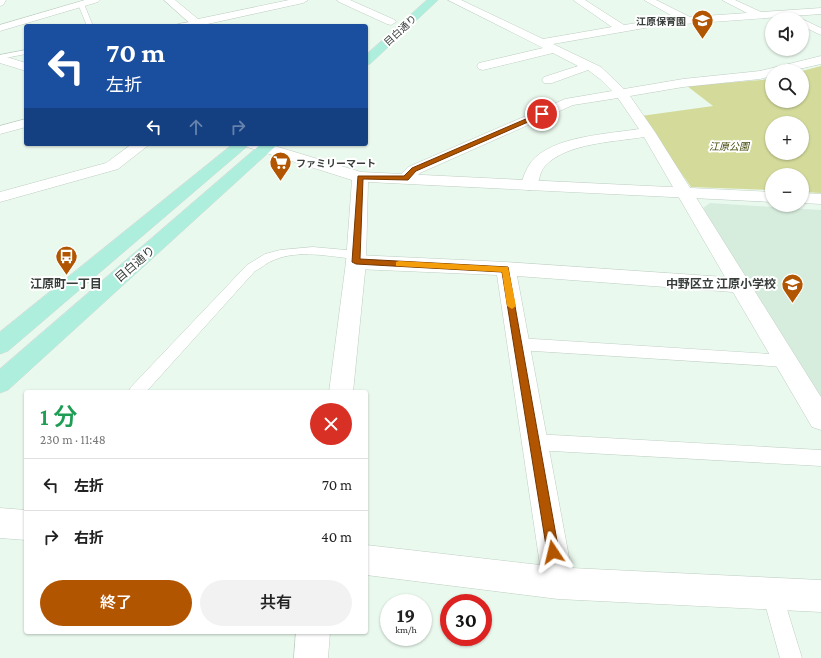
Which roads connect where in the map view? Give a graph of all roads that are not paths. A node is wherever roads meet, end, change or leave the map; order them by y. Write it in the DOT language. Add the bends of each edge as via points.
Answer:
graph roads {
  1 [pos="1,0"];
  2 [pos="170,0"];
  3 [pos="303,0"];
  4 [pos="342,0"];
  5 [pos="433,0"];
  6 [pos="578,0"];
  7 [pos="649,0"];
  8 [pos="727,0"];
  9 [pos="88,1"];
  10 [pos="464,1"];
  11 [pos="0,3"];
  12 [pos="821,10"];
  13 [pos="798,12"];
  14 [pos="401,13"];
  15 [pos="765,15"];
  16 [pos="760,16"];
  17 [pos="687,20"];
  18 [pos="391,22"];
  19 [pos="90,24"];
  20 [pos="198,24"];
  21 [pos="809,26"];
  22 [pos="0,28"];
  23 [pos="622,29"];
  24 [pos="381,30"];
  25 [pos="821,32"];
  26 [pos="548,46"];
  27 [pos="24,52"];
  28 [pos="0,58"];
  29 [pos="368,59"];
  30 [pos="821,60"];
  31 [pos="804,64"];
  32 [pos="24,66"];
  33 [pos="483,66"];
  34 [pos="589,66"];
  35 [pos="765,73"];
  36 [pos="548,80"];
  37 [pos="621,93"];
  38 [pos="24,124"];
  39 [pos="0,130"];
  40 [pos="648,132"];
  41 [pos="139,146"];
  42 [pos="240,146"];
  43 [pos="262,146"];
  44 [pos="360,177"];
  45 [pos="406,178"];
  46 [pos="529,185"];
  47 [pos="684,192"];
  48 [pos="0,197"];
  49 [pos="765,197"];
  50 [pos="809,198"];
  51 [pos="821,199"];
  52 [pos="356,258"];
  53 [pos="506,269"];
  54 [pos="741,285"];
  55 [pos="518,344"];
  56 [pos="0,345"];
  57 [pos="786,361"];
  58 [pos="0,383"];
  59 [pos="138,390"];
  60 [pos="341,390"];
  61 [pos="821,419"];
  62 [pos="534,442"];
  63 [pos="821,458"];
  64 [pos="368,560"];
  65 [pos="558,583"];
  66 [pos="772,593"];
  67 [pos="821,596"];
  68 [pos="314,634"];
  69 [pos="311,658"];
  70 [pos="791,658"];
  1 -- 11 [label="street"];
  2 -- 20 [label="street"];
  3 -- 20 [label="street"];
  4 -- 18 [label="street"];
  5 -- 29 [label="main road, 目白通り"];
  6 -- 23 [label="street"];
  7 -- 17 [label="street"];
  8 -- 16 [label="street"];
  9 -- 19 [label="lane"];
  9 -- 22 [label="street"];
  10 -- 26 [label="street"];
  12 -- 13 [label="street"];
  14 -- 18 [label="main road, 目白通り"];
  15 -- 16 [label="street"];
  16 -- 17 [label="street"];
  17 -- 23 [label="street"];
  18 -- 24 [label="main road, 目白通り"];
  21 -- 25 [label="street"];
  23 -- 26 [label="street"];
  26 -- 33 [label="street"];
  26 -- 34 [label="street"];
  27 -- 28 [label="lane"];
  28 -- 32 [label="street"];
  30 -- 31 [label="street"];
  34 -- 36 [label="street"];
  34 -- 37 [label="street" via="607,78"];
  35 -- 37 [label="street"];
  37 -- 40 [label="street"];
  37 -- 45 [label="street" via="570,102 414,170"];
  38 -- 39 [label="street"];
  40 -- 46 [label="street" via="568,146 548,154 537,165"];
  40 -- 47 [label="street"];
  41 -- 48 [label="street" via="112,166"];
  42 -- 56 [label="main road, 目白通り"];
  43 -- 44 [label="street"];
  43 -- 58 [label="main road, 目白通り"];
  44 -- 45 [label="street"];
  44 -- 52 [label="street"];
  45 -- 46 [label="street"];
  46 -- 47 [label="street"];
  47 -- 49 [label="street"];
  47 -- 54 [label="street"];
  50 -- 51 [label="street"];
  52 -- 53 [label="street"];
  52 -- 59 [label="lane" via="307,251 287,252 269,257 250,268"];
  52 -- 60 [label="street"];
  53 -- 54 [label="street"];
  53 -- 55 [label="street"];
  54 -- 57 [label="street"];
  55 -- 57 [label="lane"];
  55 -- 62 [label="street"];
  57 -- 61 [label="street"];
  62 -- 63 [label="lane"];
  62 -- 65 [label="street"];
  64 -- 65 [label="street"];
  65 -- 66 [label="street"];
  66 -- 67 [label="street"];
  66 -- 70 [label="lane"];
  68 -- 69 [label="street"];
}
